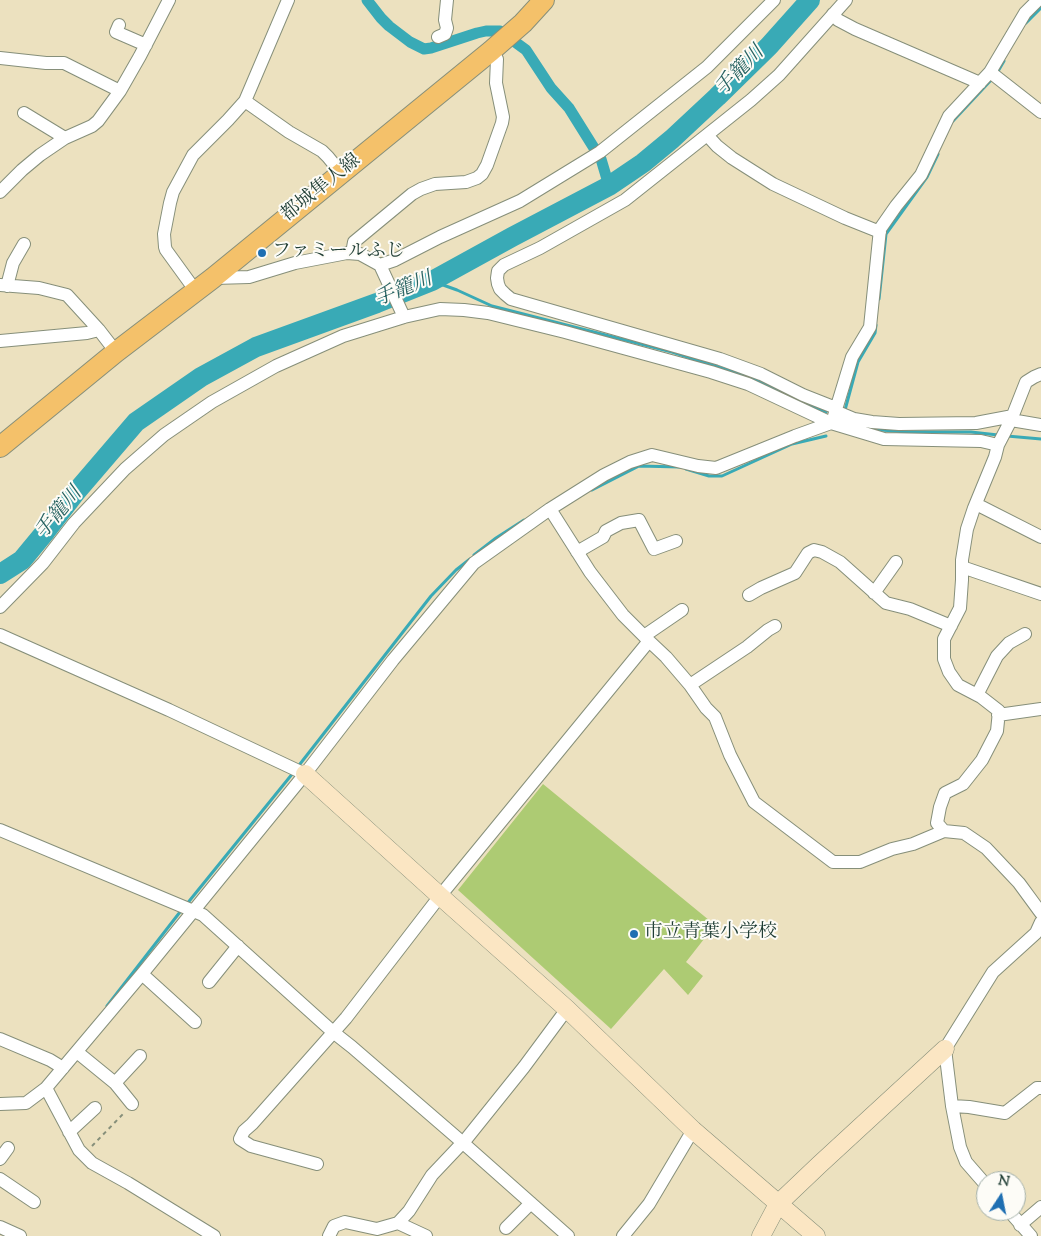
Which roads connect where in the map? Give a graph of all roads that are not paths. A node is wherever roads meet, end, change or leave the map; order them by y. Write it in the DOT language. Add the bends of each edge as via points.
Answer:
graph roads {
  1 [pos="169,0"];
  2 [pos="288,0"];
  3 [pos="447,0"];
  4 [pos="544,0"];
  5 [pos="774,0"];
  6 [pos="846,0"];
  7 [pos="1038,0"];
  8 [pos="833,14"];
  9 [pos="120,25"];
  10 [pos="438,38"];
  11 [pos="146,45"];
  12 [pos="492,50"];
  13 [pos="0,58"];
  14 [pos="991,72"];
  15 [pos="980,83"];
  16 [pos="120,91"];
  17 [pos="245,101"];
  18 [pos="1041,112"];
  19 [pos="24,113"];
  20 [pos="711,133"];
  21 [pos="65,138"];
  22 [pos="341,173"];
  23 [pos="0,192"];
  24 [pos="881,229"];
  25 [pos="24,244"];
  26 [pos="352,253"];
  27 [pos="380,265"];
  28 [pos="213,278"];
  29 [pos="4,286"];
  30 [pos="195,290"];
  31 [pos="404,318"];
  32 [pos="99,330"];
  33 [pos="0,341"];
  34 [pos="116,352"];
  35 [pos="1041,374"];
  36 [pos="834,414"];
  37 [pos="1011,420"];
  38 [pos="1041,425"];
  39 [pos="998,444"];
  40 [pos="0,447"];
  41 [pos="976,504"];
  42 [pos="550,509"];
  43 [pos="1041,537"];
  44 [pos="676,541"];
  45 [pos="577,552"];
  46 [pos="896,562"];
  47 [pos="962,568"];
  48 [pos="874,593"];
  49 [pos="1041,594"];
  50 [pos="749,595"];
  51 [pos="0,607"];
  52 [pos="682,610"];
  53 [pos="775,626"];
  54 [pos="950,626"];
  55 [pos="1025,634"];
  56 [pos="0,635"];
  57 [pos="646,638"];
  58 [pos="690,685"];
  59 [pos="977,695"];
  60 [pos="1041,709"];
  61 [pos="998,715"];
  62 [pos="306,774"];
  63 [pos="0,830"];
  64 [pos="944,830"];
  65 [pos="440,896"];
  66 [pos="194,910"];
  67 [pos="1041,913"];
  68 [pos="1039,930"];
  69 [pos="238,946"];
  70 [pos="142,974"];
  71 [pos="209,982"];
  72 [pos="568,1009"];
  73 [pos="194,1022"];
  74 [pos="333,1032"];
  75 [pos="0,1039"];
  76 [pos="945,1049"];
  77 [pos="76,1052"];
  78 [pos="140,1056"];
  79 [pos="63,1068"];
  80 [pos="115,1083"];
  81 [pos="46,1088"];
  82 [pos="1041,1088"];
  83 [pos="0,1104"];
  84 [pos="132,1104"];
  85 [pos="952,1106"];
  86 [pos="95,1108"];
  87 [pos="694,1130"];
  88 [pos="69,1132"];
  89 [pos="462,1142"];
  90 [pos="8,1148"];
  91 [pos="0,1159"];
  92 [pos="317,1164"];
  93 [pos="976,1174"];
  94 [pos="0,1179"];
  95 [pos="34,1202"];
  96 [pos="531,1204"];
  97 [pos="778,1204"];
  98 [pos="1041,1207"];
  99 [pos="1017,1221"];
  100 [pos="398,1223"];
  101 [pos="1020,1225"];
  102 [pos="0,1228"];
  103 [pos="506,1228"];
  104 [pos="20,1236"];
  105 [pos="214,1236"];
  106 [pos="329,1236"];
  107 [pos="426,1236"];
  108 [pos="568,1236"];
  109 [pos="623,1236"];
  110 [pos="760,1236"];
  111 [pos="816,1236"];
  112 [pos="1031,1236"];
  1 -- 11 [label="street"];
  2 -- 17 [label="street"];
  3 -- 10 [label="street" via="447,28 445,34"];
  4 -- 12 [label="main road, 都城隼人線"];
  5 -- 27 [label="street" via="708,67 600,152 520,201"];
  6 -- 8 [label="street"];
  7 -- 14 [label="street" via="1025,13"];
  8 -- 15 [label="street" via="855,29"];
  8 -- 20 [label="street" via="779,75"];
  9 -- 11 [label="street" via="116,32"];
  11 -- 16 [label="street"];
  12 -- 22 [label="main road, 都城隼人線"];
  12 -- 26 [label="street" via="497,59 496,83 503,117 482,174 466,182 435,184 412,194 354,242"];
  13 -- 16 [label="street" via="64,63"];
  14 -- 15 [label="street"];
  14 -- 18 [label="street"];
  15 -- 24 [label="street" via="949,116 921,175"];
  16 -- 21 [label="street" via="95,124"];
  17 -- 22 [label="street" via="288,132 322,151"];
  17 -- 30 [label="street" via="193,155 167,214 166,250"];
  19 -- 21 [label="street"];
  20 -- 24 [label="street" via="761,169"];
  20 -- 36 [label="street" via="625,200 504,265 498,271 498,284 512,299 720,359 761,374"];
  21 -- 23 [label="street" via="40,155"];
  22 -- 28 [label="main road, 都城隼人線"];
  24 -- 36 [label="street" via="870,328 852,357"];
  25 -- 29 [label="street"];
  26 -- 27 [label="street"];
  26 -- 28 [label="street" via="296,263 256,276"];
  27 -- 31 [label="street"];
  28 -- 30 [label="main road, 都城隼人線"];
  29 -- 32 [label="street" via="39,288 67,295"];
  30 -- 34 [label="main road, 都城隼人線"];
  31 -- 36 [label="street" via="440,309 488,313 711,372"];
  31 -- 51 [label="street" via="343,336 276,366 212,402 164,435 125,469"];
  32 -- 33 [label="street"];
  32 -- 34 [label="street"];
  34 -- 40 [label="main road, 都城隼人線"];
  35 -- 37 [label="street" via="1026,382"];
  36 -- 37 [label="street" via="899,424"];
  36 -- 39 [label="street" via="884,439"];
  36 -- 42 [label="street" via="795,436 716,468 652,455 630,462"];
  37 -- 38 [label="street"];
  37 -- 39 [label="street"];
  39 -- 41 [label="street"];
  41 -- 43 [label="street"];
  41 -- 47 [label="street" via="967,529"];
  42 -- 45 [label="street"];
  42 -- 62 [label="street" via="474,563 392,660"];
  44 -- 45 [label="street" via="654,549 639,520 621,523"];
  45 -- 57 [label="street" via="623,615"];
  46 -- 48 [label="street"];
  47 -- 49 [label="street"];
  47 -- 54 [label="street" via="960,608"];
  48 -- 50 [label="street" via="840,562 814,550 795,573"];
  48 -- 54 [label="street" via="886,604 910,609"];
  52 -- 57 [label="street"];
  53 -- 58 [label="street"];
  54 -- 59 [label="street" via="944,639 944,659 949,672 958,685"];
  55 -- 59 [label="street" via="1009,643 997,656"];
  56 -- 62 [label="street"];
  57 -- 58 [label="street"];
  57 -- 65 [label="street"];
  58 -- 64 [label="street" via="715,718 754,802 833,862 860,862"];
  59 -- 61 [label="street"];
  60 -- 61 [label="street"];
  61 -- 64 [label="street" via="997,731 982,760 963,784 945,793 937,823"];
  62 -- 65 [label="street"];
  62 -- 66 [label="street"];
  63 -- 66 [label="street"];
  64 -- 67 [label="street" via="964,833 986,848 1019,883"];
  65 -- 72 [label="street"];
  65 -- 74 [label="street"];
  66 -- 69 [label="street"];
  66 -- 70 [label="street"];
  68 -- 76 [label="street" via="993,972"];
  69 -- 71 [label="street"];
  69 -- 74 [label="street"];
  70 -- 73 [label="street"];
  70 -- 77 [label="street"];
  72 -- 87 [label="street"];
  72 -- 89 [label="street"];
  74 -- 89 [label="street"];
  74 -- 92 [label="street" via="240,1139 251,1146"];
  75 -- 79 [label="street"];
  76 -- 85 [label="street"];
  76 -- 97 [label="street"];
  77 -- 79 [label="street"];
  77 -- 80 [label="street"];
  78 -- 80 [label="street"];
  79 -- 81 [label="street"];
  80 -- 84 [label="street"];
  81 -- 83 [label="street" via="26,1102"];
  81 -- 88 [label="street"];
  82 -- 85 [label="street" via="1005,1112"];
  85 -- 93 [label="street" via="960,1147 966,1162"];
  86 -- 88 [label="street"];
  87 -- 97 [label="street"];
  87 -- 109 [label="street" via="649,1204"];
  88 -- 105 [label="street" via="79,1150 92,1163"];
  89 -- 96 [label="street"];
  89 -- 100 [label="street" via="432,1175"];
  90 -- 91 [label="street"];
  94 -- 95 [label="street"];
  96 -- 103 [label="street"];
  96 -- 108 [label="street"];
  97 -- 110 [label="street"];
  97 -- 111 [label="street"];
  98 -- 101 [label="street"];
  99 -- 101 [label="street"];
  100 -- 106 [label="street" via="377,1229 345,1222 334,1226"];
  100 -- 107 [label="street"];
  101 -- 112 [label="street"];
  102 -- 104 [label="street"];
}
